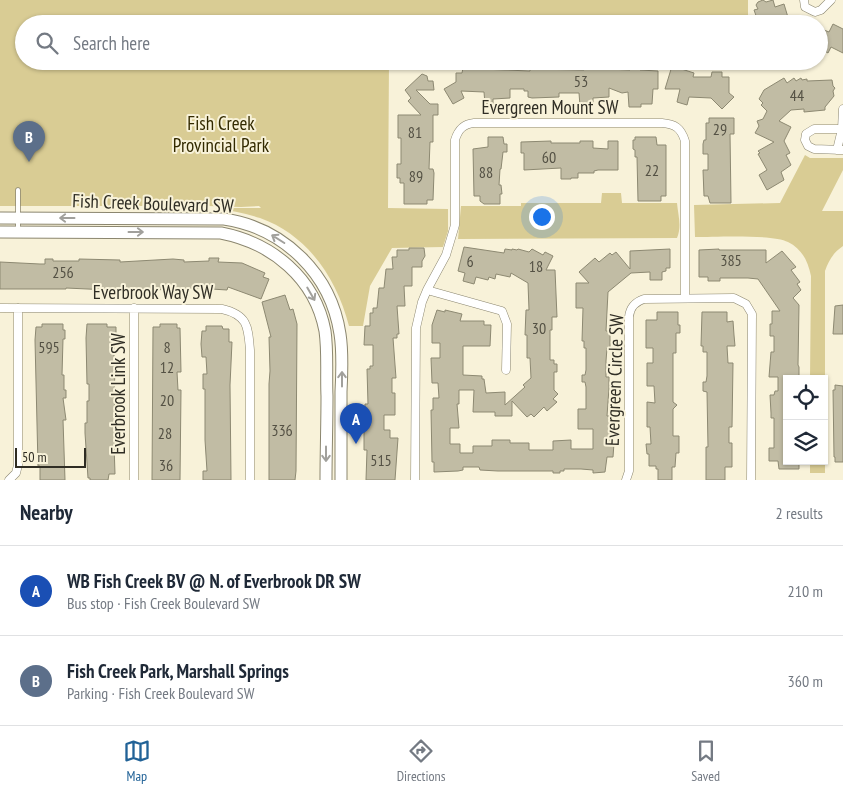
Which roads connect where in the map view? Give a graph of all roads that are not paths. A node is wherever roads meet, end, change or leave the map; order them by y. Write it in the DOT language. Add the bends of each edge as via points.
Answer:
graph roads {
  1 [pos="804,0"];
  2 [pos="831,0"];
  3 [pos="843,109"];
  4 [pos="842,128"];
  5 [pos="840,150"];
  6 [pos="18,190"];
  7 [pos="0,218"];
  8 [pos="18,218"];
  9 [pos="0,232"];
  10 [pos="18,232"];
  11 [pos="427,290"];
  12 [pos="685,298"];
  13 [pos="0,308"];
  14 [pos="18,308"];
  15 [pos="134,308"];
  16 [pos="506,370"];
  17 [pos="9,480"];
  18 [pos="134,480"];
  19 [pos="250,480"];
  20 [pos="326,480"];
  21 [pos="341,480"];
  22 [pos="415,480"];
  23 [pos="626,480"];
  24 [pos="751,480"];
  1 -- 2 [label="street" via="805,7 814,12"];
  3 -- 4 [label="street"];
  4 -- 5 [label="street"];
  4 -- 5 [label="street" via="814,128 805,137 811,148"];
  6 -- 8 [label="lane"];
  7 -- 8 [label="main road, Fish Creek Boulevard SW"];
  8 -- 10 [label="lane"];
  21 -- 8 [label="main road, Fish Creek Boulevard SW, one-way" via="342,355 338,324 334,306 320,279 295,250 262,230 224,219"];
  9 -- 10 [label="main road, Fish Creek Boulevard SW"];
  10 -- 20 [label="main road, Fish Creek Boulevard SW, one-way" via="221,233 253,242 281,258 309,290 325,330"];
  11 -- 12 [label="street, Evergreen Mount SW" via="443,260 455,225 455,140 461,128 474,123 662,123 678,128 685,141"];
  11 -- 16 [label="street" via="502,310 507,324"];
  11 -- 22 [label="street, Evergreen Mount SW" via="418,317 415,341"];
  12 -- 23 [label="street, Evergreen Circle SW" via="644,298 635,303 630,312"];
  12 -- 24 [label="street, Evergreen Circle SW" via="734,298 743,301 752,314"];
  13 -- 14 [label="street, Everbrook Way SW"];
  14 -- 15 [label="street, Everbrook Way SW"];
  14 -- 17 [label="street" via="18,465"];
  15 -- 18 [label="street, Everbrook Link SW"];
  15 -- 19 [label="street, Everbrook Way SW" via="222,309 242,317 249,331 250,350"];
}
